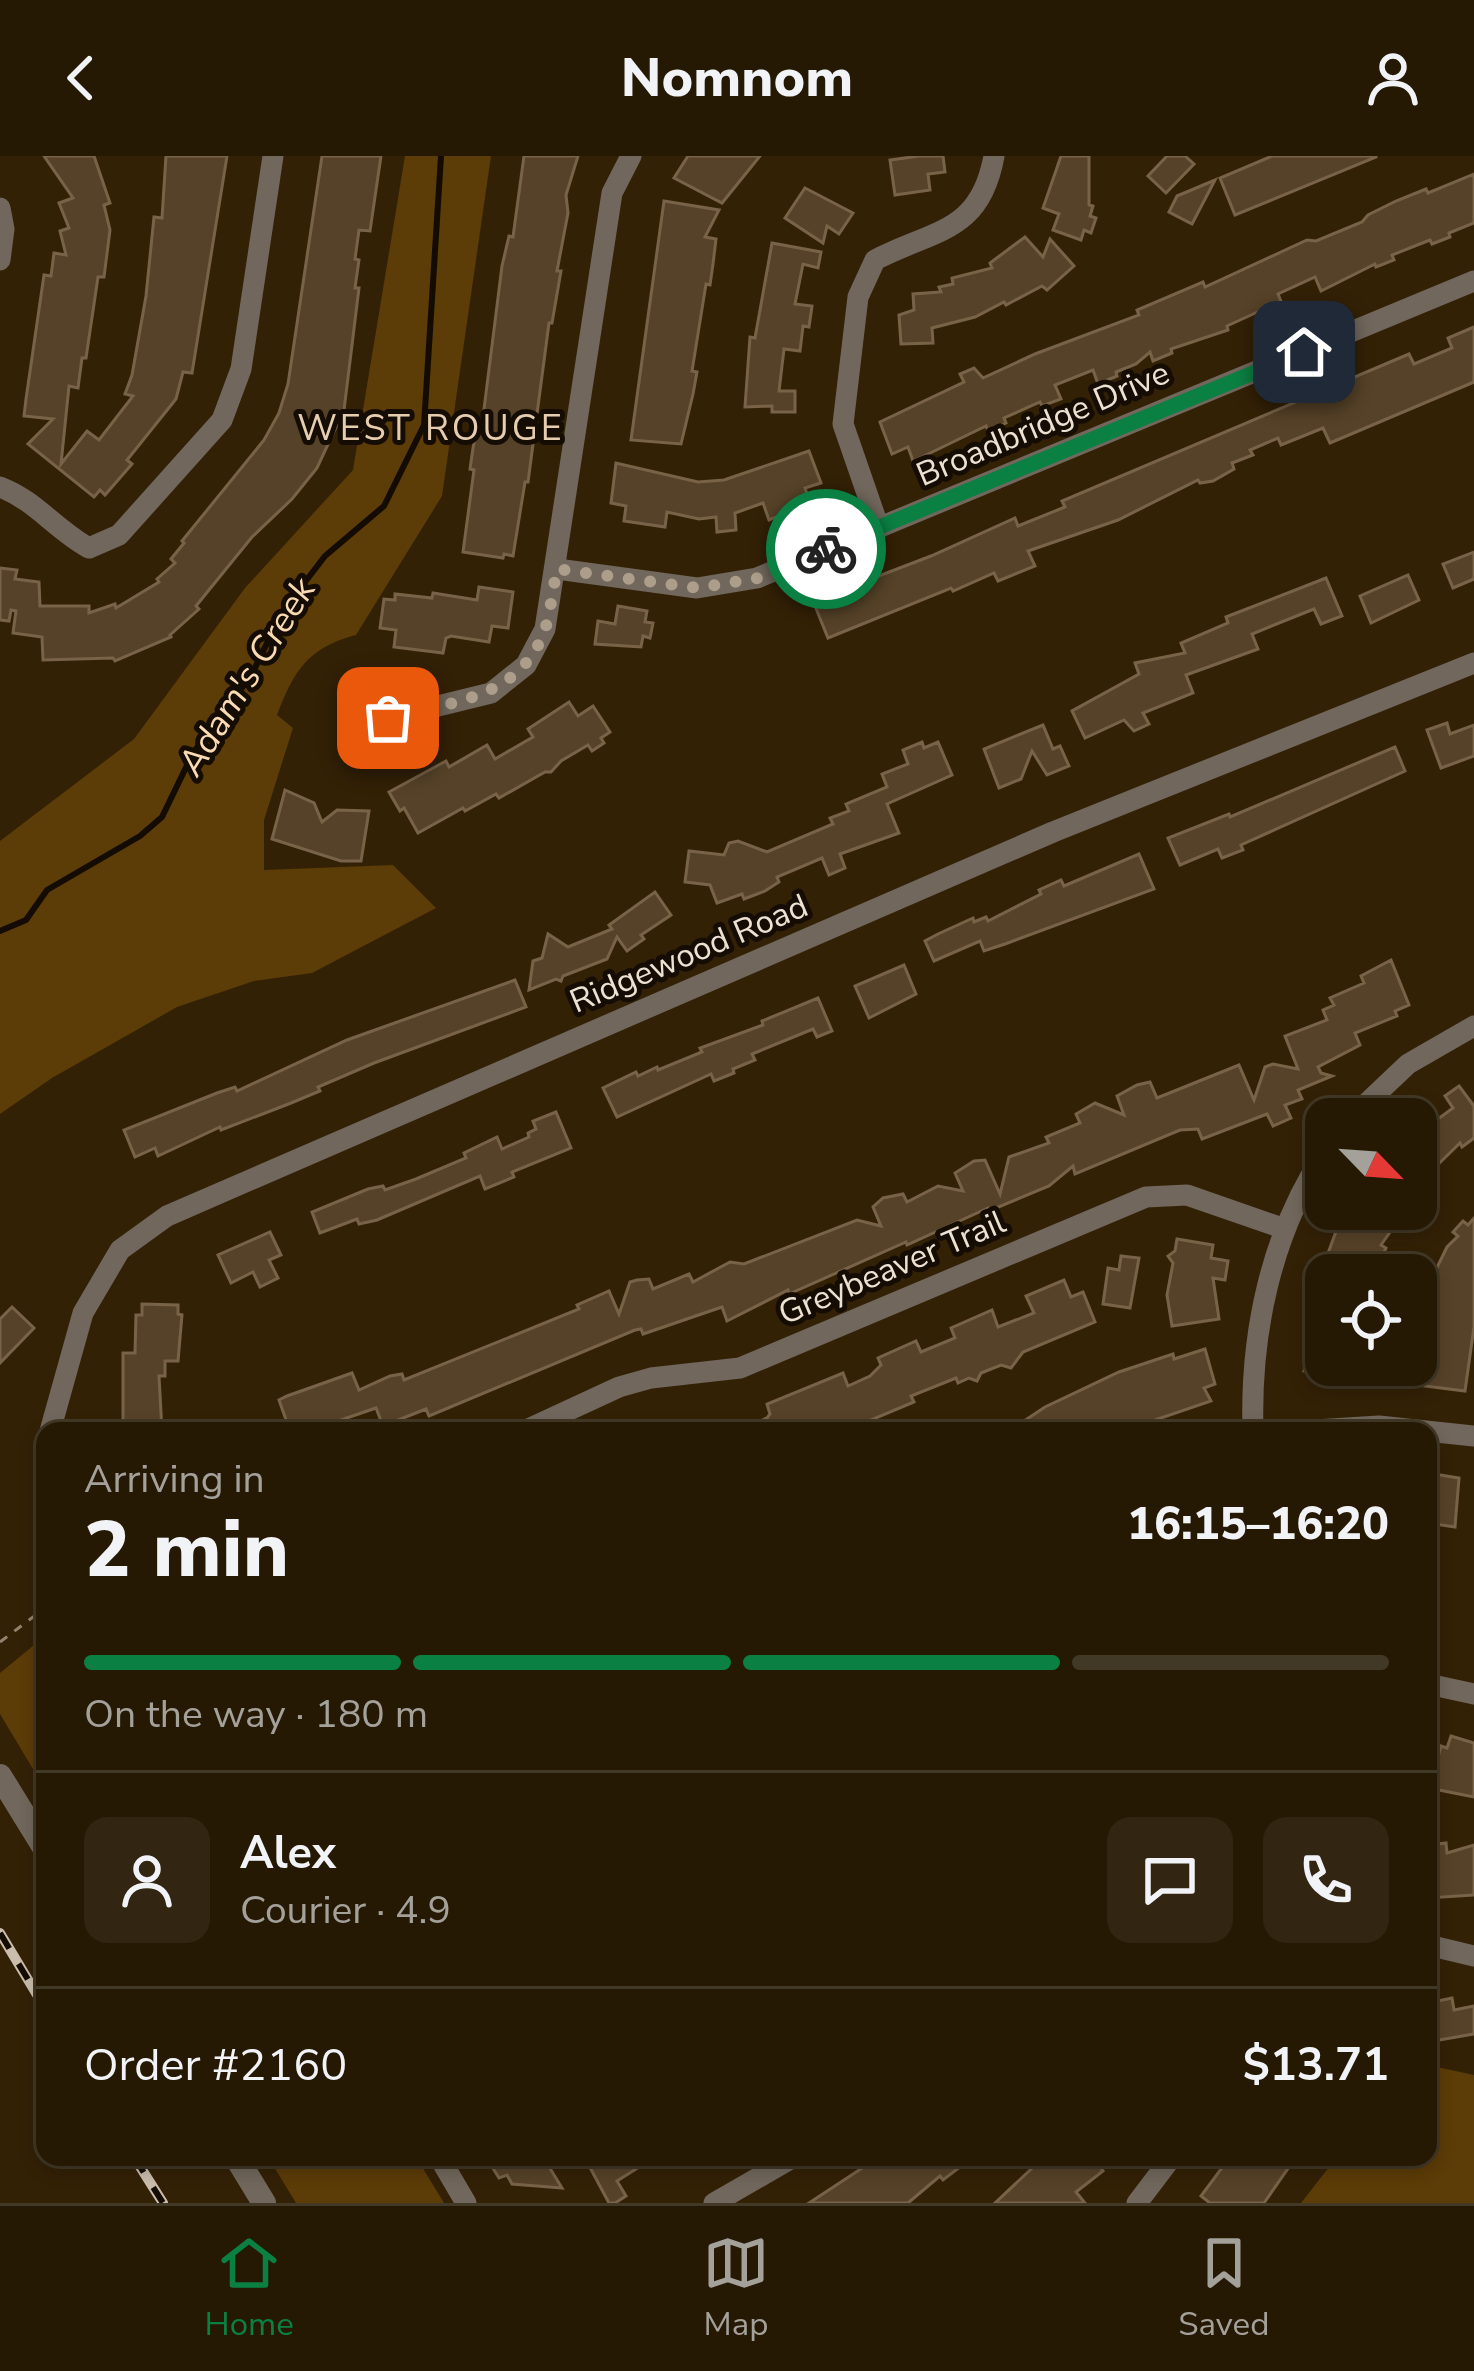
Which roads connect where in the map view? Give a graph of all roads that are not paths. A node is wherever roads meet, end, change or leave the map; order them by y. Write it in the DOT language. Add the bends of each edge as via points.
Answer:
graph roads {
  1 [pos="273,156"];
  2 [pos="631,156"];
  3 [pos="994,156"];
  4 [pos="0,208"];
  5 [pos="0,260"];
  6 [pos="1474,281"];
  7 [pos="0,487"];
  8 [pos="879,528"];
  9 [pos="557,569"];
  10 [pos="1474,663"];
  11 [pos="388,718"];
  12 [pos="1474,1026"];
  13 [pos="1373,1098"];
  14 [pos="1305,1190"];
  15 [pos="1285,1228"];
  16 [pos="53,1422"];
  17 [pos="543,1422"];
  18 [pos="1254,1422"];
  19 [pos="1437,1432"];
  20 [pos="1474,1436"];
  21 [pos="1437,1685"];
  22 [pos="1473,1689"];
  23 [pos="0,1776"];
  24 [pos="36,1834"];
  25 [pos="1437,1947"];
  26 [pos="1474,1956"];
  27 [pos="241,2166"];
  28 [pos="444,2166"];
  29 [pos="778,2166"];
  30 [pos="1165,2166"];
  31 [pos="264,2203"];
  32 [pos="466,2203"];
  33 [pos="714,2203"];
  34 [pos="1137,2203"];
  1 -- 7 [label="street" via="241,369 222,420 119,535 88,548"];
  2 -- 9 [label="street" via="612,194"];
  3 -- 8 [label="street" via="977,208 875,260 858,297 843,424"];
  4 -- 5 [label="street"];
  6 -- 8 [label="street, Broadbridge Drive"];
  8 -- 9 [label="street, Broadbridge Drive" via="758,578 698,588"];
  9 -- 11 [label="street" via="545,629 526,665 491,693"];
  10 -- 16 [label="street, Ridgewood Road" via="1053,832 167,1216 120,1250 83,1313"];
  12 -- 13 [label="street" via="1408,1064"];
  14 -- 15 [label="street"];
  15 -- 17 [label="street, Greybeaver Trail" via="1187,1195 1145,1197 740,1368 651,1378"];
  15 -- 18 [label="street" via="1262,1306"];
  19 -- 20 [label="street"];
  21 -- 22 [label="street"];
  23 -- 24 [label="street"];
  25 -- 26 [label="street"];
  27 -- 31 [label="street"];
  28 -- 32 [label="street"];
  29 -- 33 [label="street"];
  30 -- 34 [label="street"];
}
